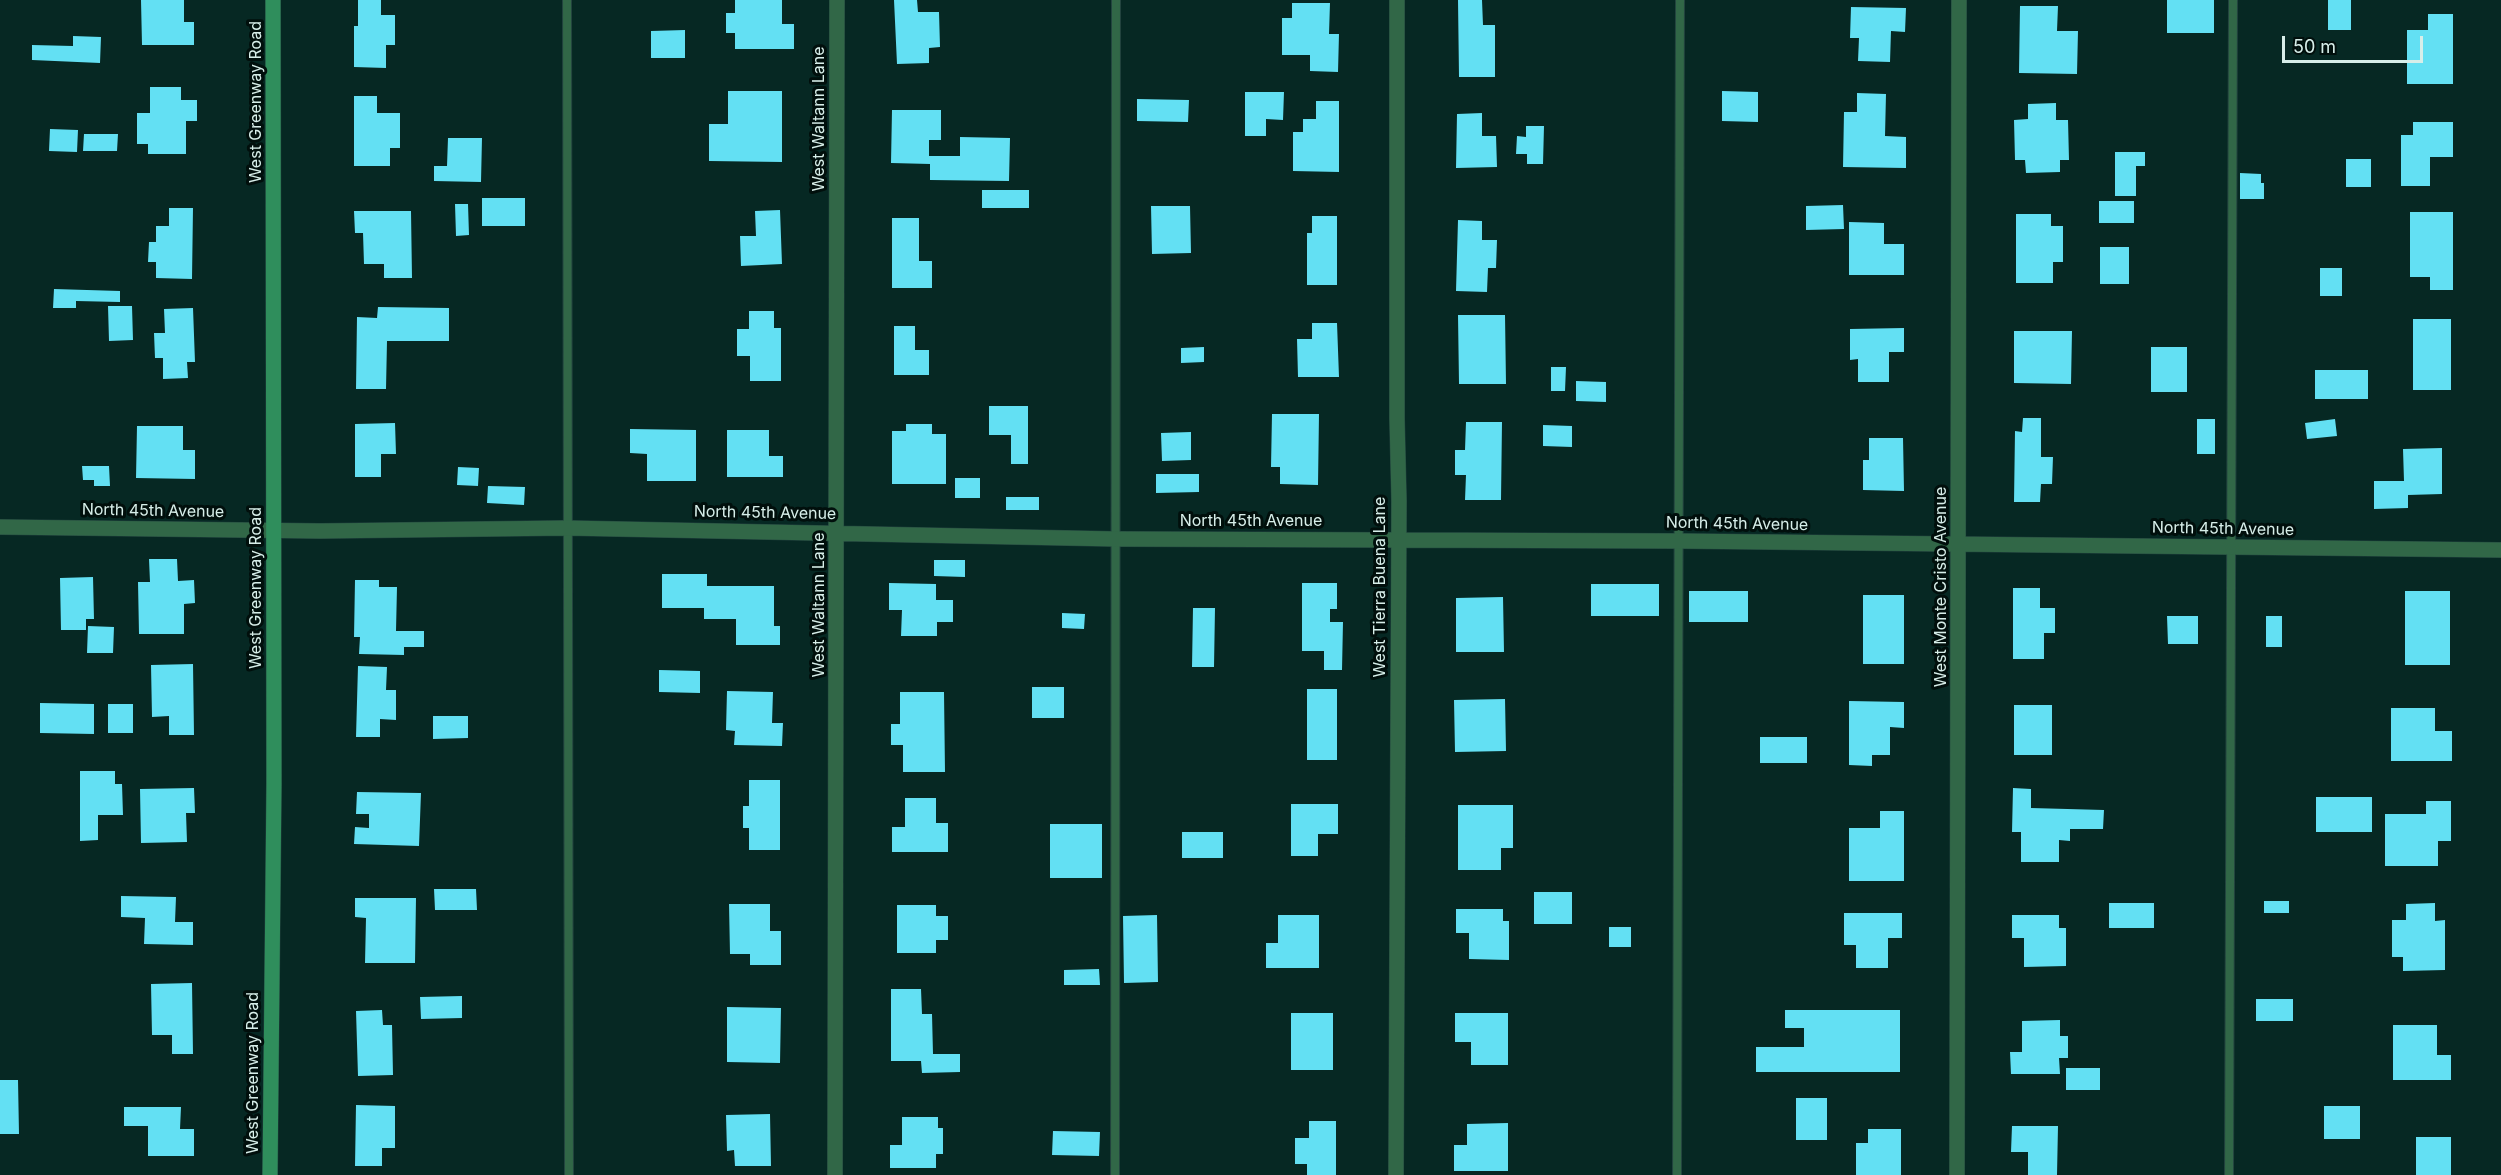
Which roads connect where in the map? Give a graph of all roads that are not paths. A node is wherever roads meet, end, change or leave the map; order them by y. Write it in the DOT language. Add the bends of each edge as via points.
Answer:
graph roads {
  1 [pos="273,0"];
  2 [pos="567,0"];
  3 [pos="837,0"];
  4 [pos="1116,0"];
  5 [pos="1397,0"];
  6 [pos="1680,0"];
  7 [pos="1959,0"];
  8 [pos="2233,0"];
  9 [pos="0,527"];
  10 [pos="567,528"];
  11 [pos="274,531"];
  12 [pos="837,532"];
  13 [pos="1116,539"];
  14 [pos="1398,540"];
  15 [pos="1677,541"];
  16 [pos="1960,544"];
  17 [pos="2232,547"];
  18 [pos="2501,550"];
  19 [pos="270,1175"];
  20 [pos="569,1175"];
  21 [pos="835,1175"];
  22 [pos="1115,1175"];
  23 [pos="1396,1175"];
  24 [pos="1677,1175"];
  25 [pos="1957,1175"];
  26 [pos="2229,1175"];
  1 -- 11 [label="main road, West Greenway Road"];
  2 -- 10 [label="lane"];
  3 -- 12 [label="street, West Waltann Lane"];
  4 -- 13 [label="lane"];
  5 -- 14 [label="street, West Tierra Buena Lane"];
  6 -- 15 [label="lane"];
  7 -- 16 [label="street, West Monte Cristo Avenue"];
  8 -- 17 [label="lane"];
  9 -- 11 [label="street, North 45th Avenue"];
  10 -- 11 [label="street, North 45th Avenue"];
  10 -- 12 [label="street, North 45th Avenue"];
  10 -- 20 [label="lane"];
  11 -- 19 [label="main road, West Greenway Road"];
  12 -- 13 [label="street, North 45th Avenue"];
  12 -- 21 [label="street, West Waltann Lane"];
  13 -- 14 [label="street, North 45th Avenue"];
  13 -- 22 [label="lane"];
  14 -- 15 [label="street, North 45th Avenue"];
  14 -- 23 [label="street, West Tierra Buena Lane"];
  15 -- 16 [label="street, North 45th Avenue"];
  15 -- 24 [label="lane"];
  16 -- 17 [label="street, North 45th Avenue"];
  16 -- 25 [label="street, West Monte Cristo Avenue"];
  17 -- 18 [label="street, North 45th Avenue"];
  17 -- 26 [label="lane"];
}
